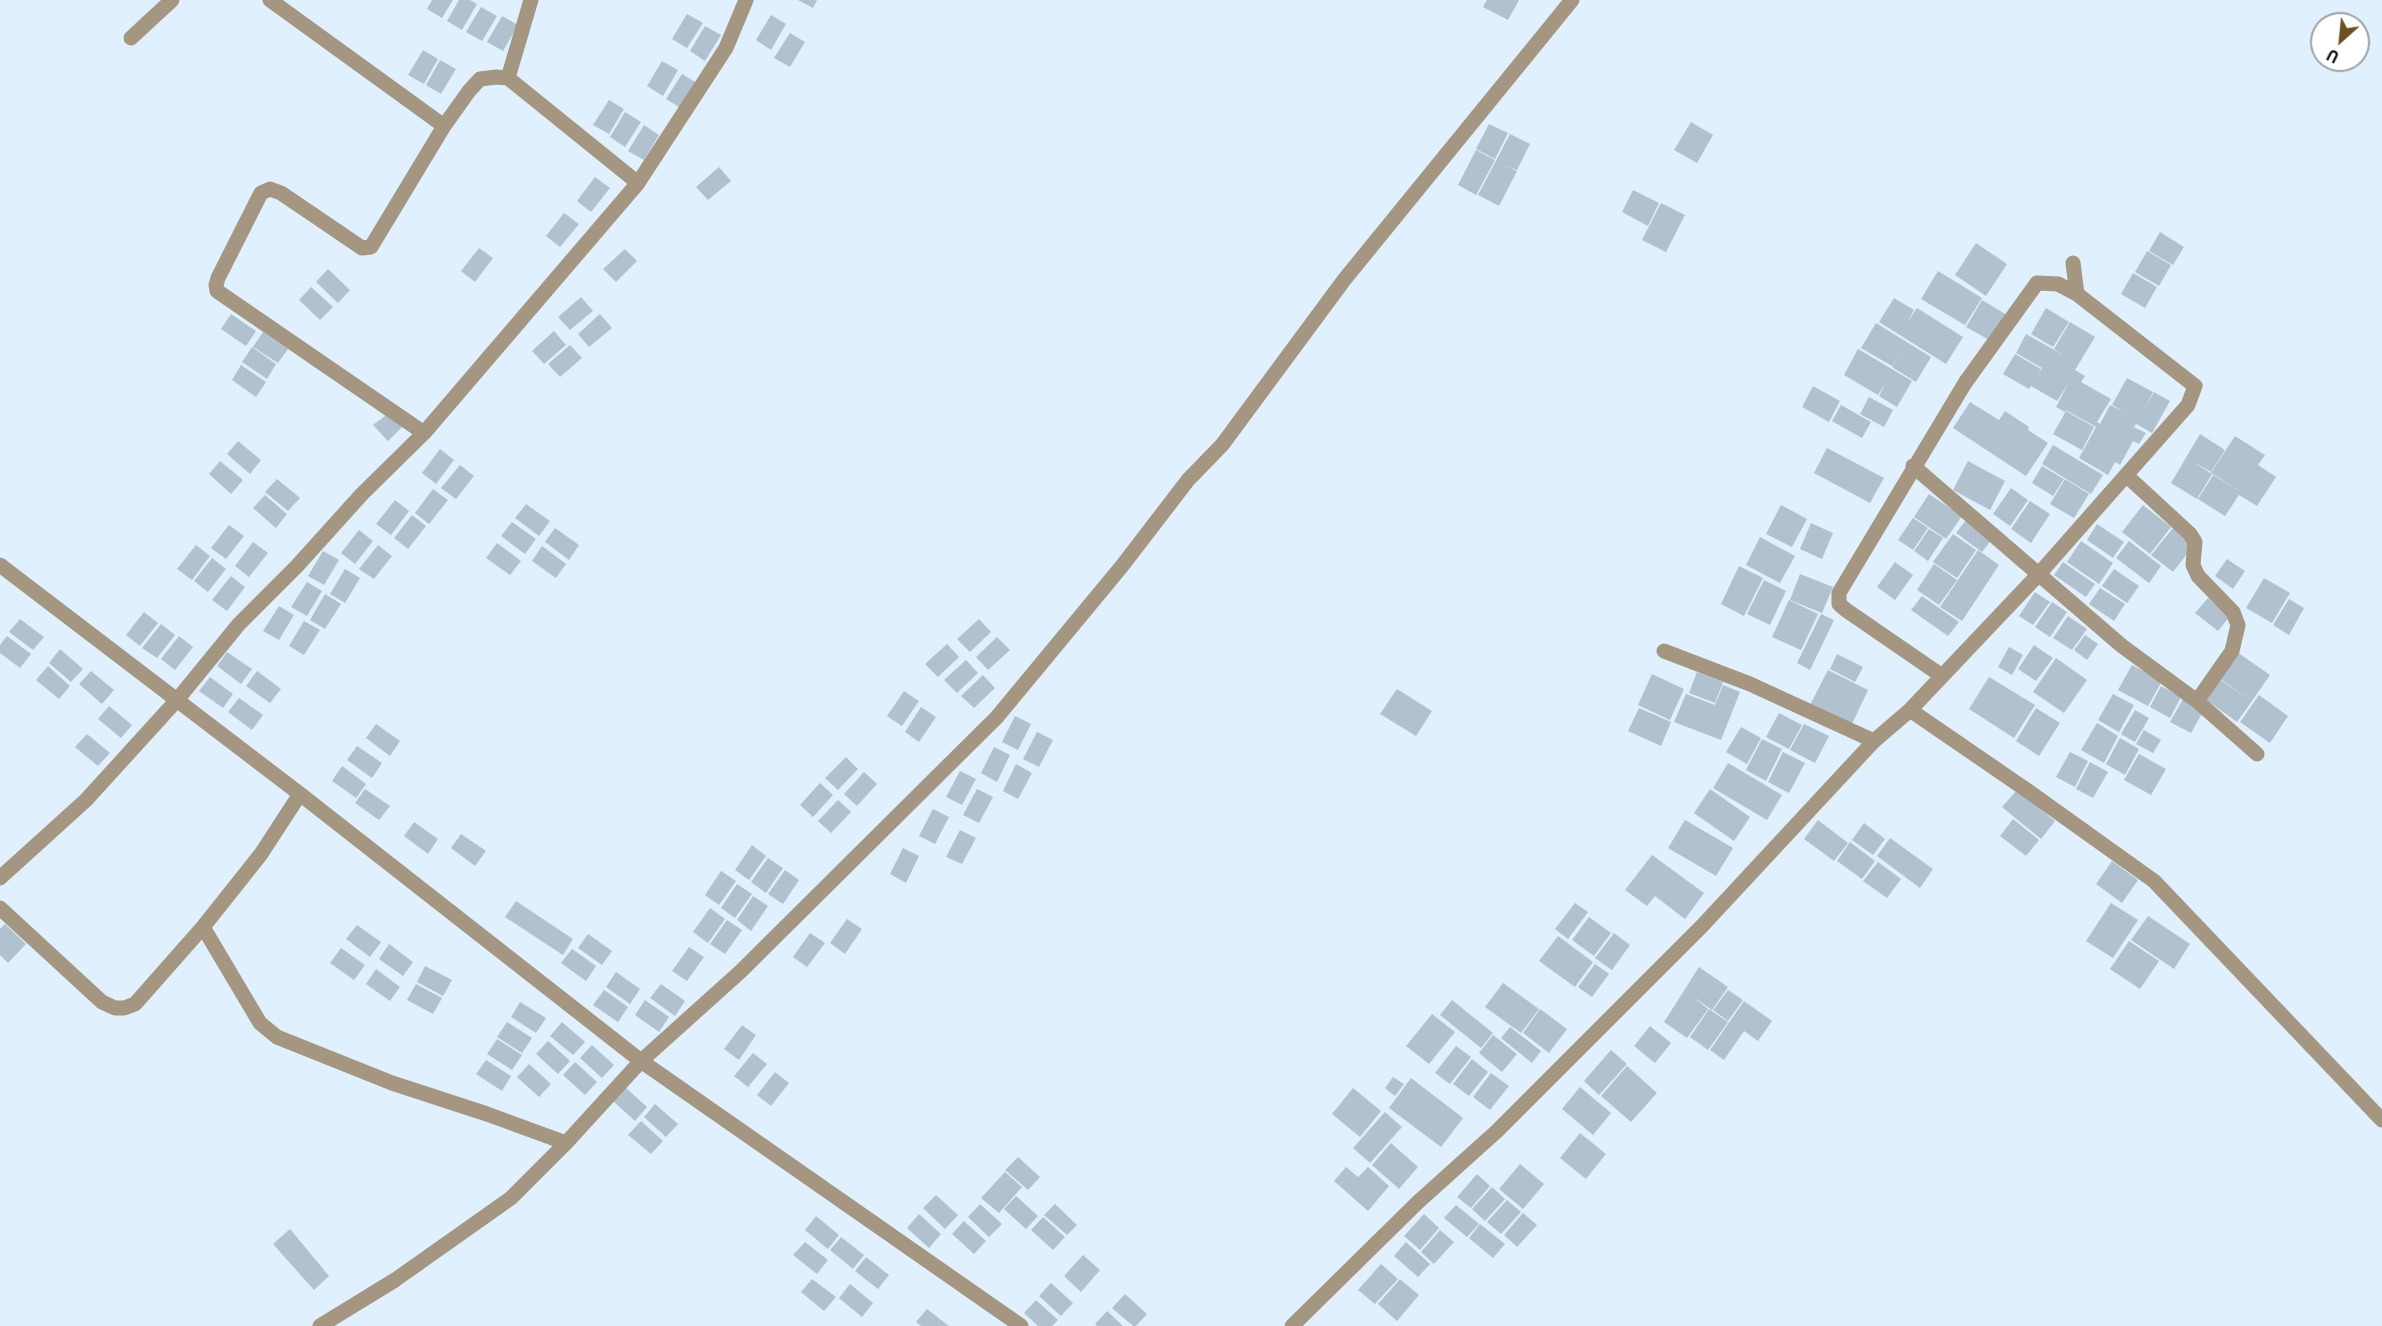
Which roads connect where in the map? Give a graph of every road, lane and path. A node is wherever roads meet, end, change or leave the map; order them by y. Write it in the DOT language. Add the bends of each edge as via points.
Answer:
graph roads {
  1 [pos="172,0"];
  2 [pos="270,0"];
  3 [pos="531,0"];
  4 [pos="746,0"];
  5 [pos="1572,0"];
  6 [pos="131,38"];
  7 [pos="508,78"];
  8 [pos="444,126"];
  9 [pos="638,183"];
  10 [pos="2073,263"];
  11 [pos="2077,294"];
  12 [pos="424,433"];
  13 [pos="1913,466"];
  14 [pos="2127,476"];
  15 [pos="0,565"];
  16 [pos="2038,574"];
  17 [pos="1664,651"];
  18 [pos="1942,676"];
  19 [pos="177,700"];
  20 [pos="2197,701"];
  21 [pos="1910,710"];
  22 [pos="1874,741"];
  23 [pos="2257,754"];
  24 [pos="300,794"];
  25 [pos="0,878"];
  26 [pos="0,908"];
  27 [pos="203,927"];
  28 [pos="640,1060"];
  29 [pos="2382,1120"];
  30 [pos="566,1143"];
  31 [pos="320,1326"];
  32 [pos="1021,1326"];
  33 [pos="1293,1326"];
  1 -- 6 [label="street"];
  2 -- 8 [label="street"];
  3 -- 7 [label="street"];
  4 -- 9 [label="street" via="726,48"];
  5 -- 28 [label="street" via="1344,280 1222,444 1188,480 997,717 740,972"];
  7 -- 8 [label="street" via="480,79"];
  7 -- 9 [label="street"];
  8 -- 12 [label="street" via="371,247 362,248 270,189 261,194 216,285 217,291"];
  9 -- 12 [label="street"];
  10 -- 11 [label="street"];
  11 -- 13 [label="street" via="2058,284 2037,283 1965,383"];
  11 -- 14 [label="street" via="2195,386 2188,405"];
  12 -- 19 [label="street" via="239,624"];
  13 -- 16 [label="street"];
  13 -- 18 [label="street" via="1837,599 1846,610"];
  14 -- 16 [label="street"];
  14 -- 20 [label="street" via="2190,534 2195,542 2193,565 2198,576 2233,612 2238,625 2232,651"];
  15 -- 19 [label="street"];
  16 -- 18 [label="street"];
  16 -- 20 [label="street" via="2122,646"];
  17 -- 22 [label="street" via="1750,684"];
  18 -- 21 [label="street"];
  19 -- 24 [label="street"];
  19 -- 25 [label="street" via="86,800"];
  20 -- 23 [label="street"];
  21 -- 22 [label="street"];
  21 -- 29 [label="street" via="2154,881"];
  22 -- 33 [label="street" via="1587,1043"];
  24 -- 27 [label="street" via="261,854"];
  24 -- 28 [label="street"];
  26 -- 27 [label="street" via="102,1002 115,1008 135,1004"];
  27 -- 30 [label="street" via="260,1023 277,1036 392,1083"];
  28 -- 30 [label="street"];
  28 -- 32 [label="street"];
  30 -- 31 [label="street" via="490,1215"];
}
